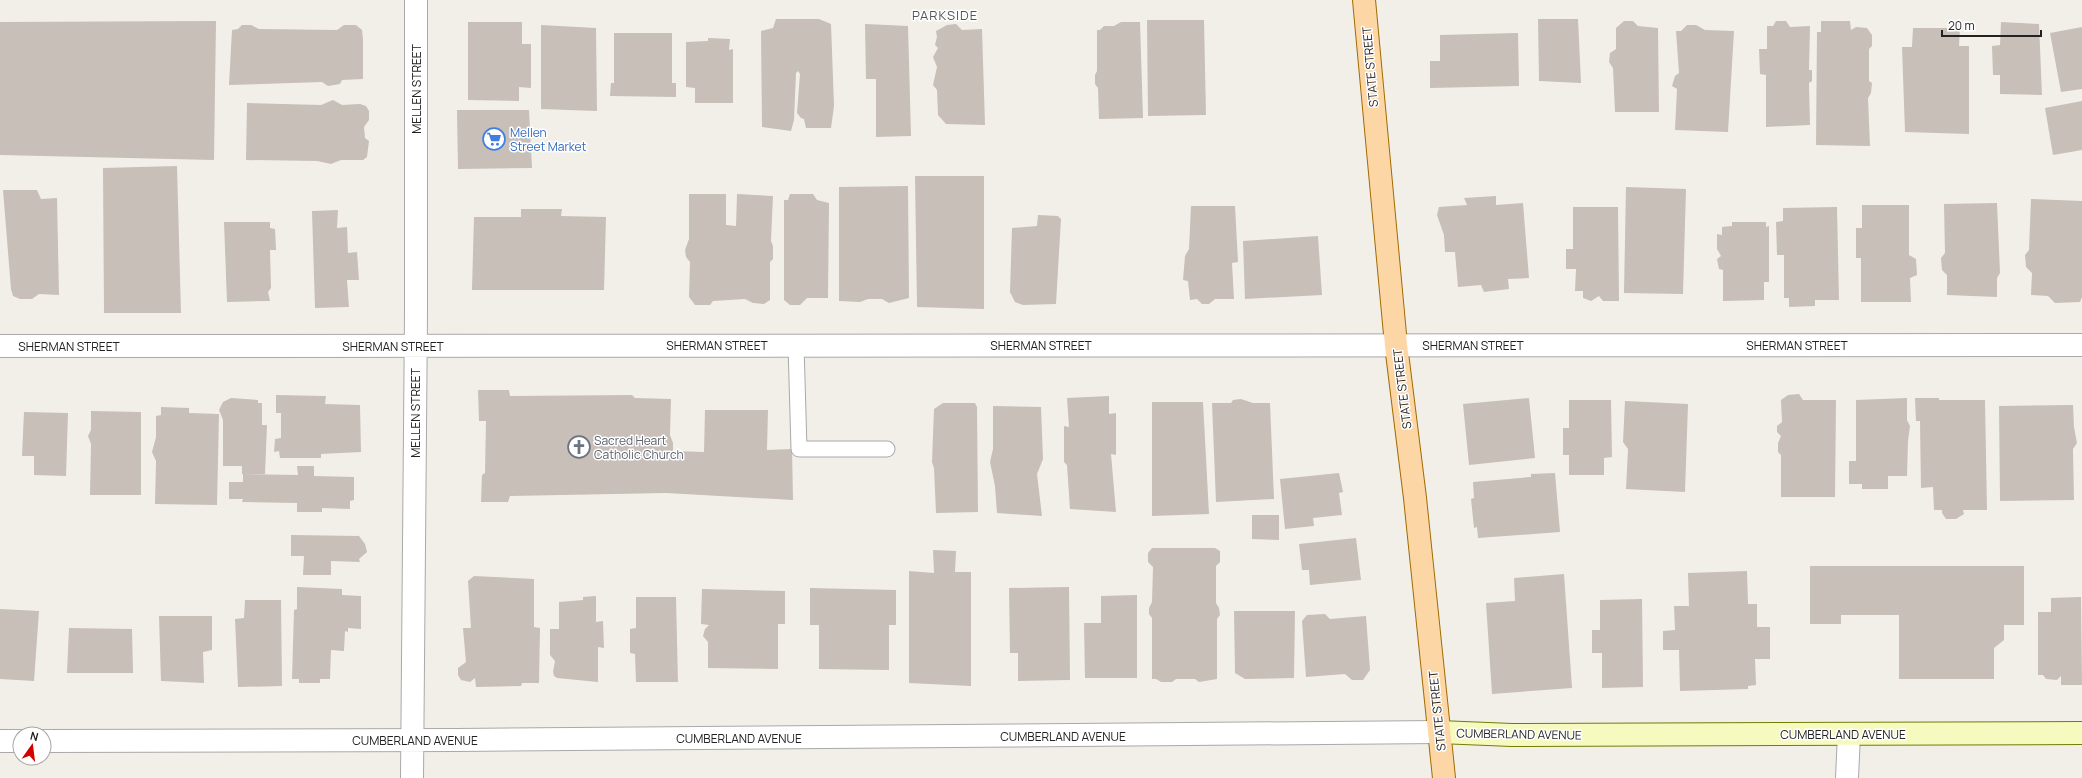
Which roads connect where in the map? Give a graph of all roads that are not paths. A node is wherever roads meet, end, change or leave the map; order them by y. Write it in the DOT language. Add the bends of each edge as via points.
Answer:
graph roads {
  1 [pos="416,0"];
  2 [pos="1364,0"];
  3 [pos="796,345"];
  4 [pos="1396,345"];
  5 [pos="2082,345"];
  6 [pos="0,346"];
  7 [pos="415,346"];
  8 [pos="888,449"];
  9 [pos="1439,732"];
  10 [pos="1849,734"];
  11 [pos="2082,734"];
  12 [pos="412,740"];
  13 [pos="0,741"];
  14 [pos="12,741"];
  15 [pos="52,741"];
  16 [pos="412,778"];
  17 [pos="1444,778"];
  18 [pos="1847,778"];
  1 -- 7 [label="street, MELLEN STREET"];
  2 -- 4 [label="main road, STATE STREET"];
  3 -- 4 [label="street, SHERMAN STREET"];
  3 -- 7 [label="street, SHERMAN STREET"];
  3 -- 8 [label="lane" via="799,449"];
  4 -- 5 [label="street, SHERMAN STREET"];
  4 -- 9 [label="main road, STATE STREET"];
  6 -- 7 [label="street, SHERMAN STREET"];
  7 -- 12 [label="street, MELLEN STREET"];
  9 -- 10 [label="main road, CUMBERLAND AVENUE" via="1512,735"];
  9 -- 12 [label="street, CUMBERLAND AVENUE"];
  9 -- 17 [label="main road, STATE STREET"];
  10 -- 11 [label="main road, CUMBERLAND AVENUE"];
  10 -- 18 [label="street"];
  12 -- 15 [label="street, CUMBERLAND AVENUE"];
  12 -- 16 [label="street, MELLEN STREET"];
  13 -- 14 [label="street"];
}
